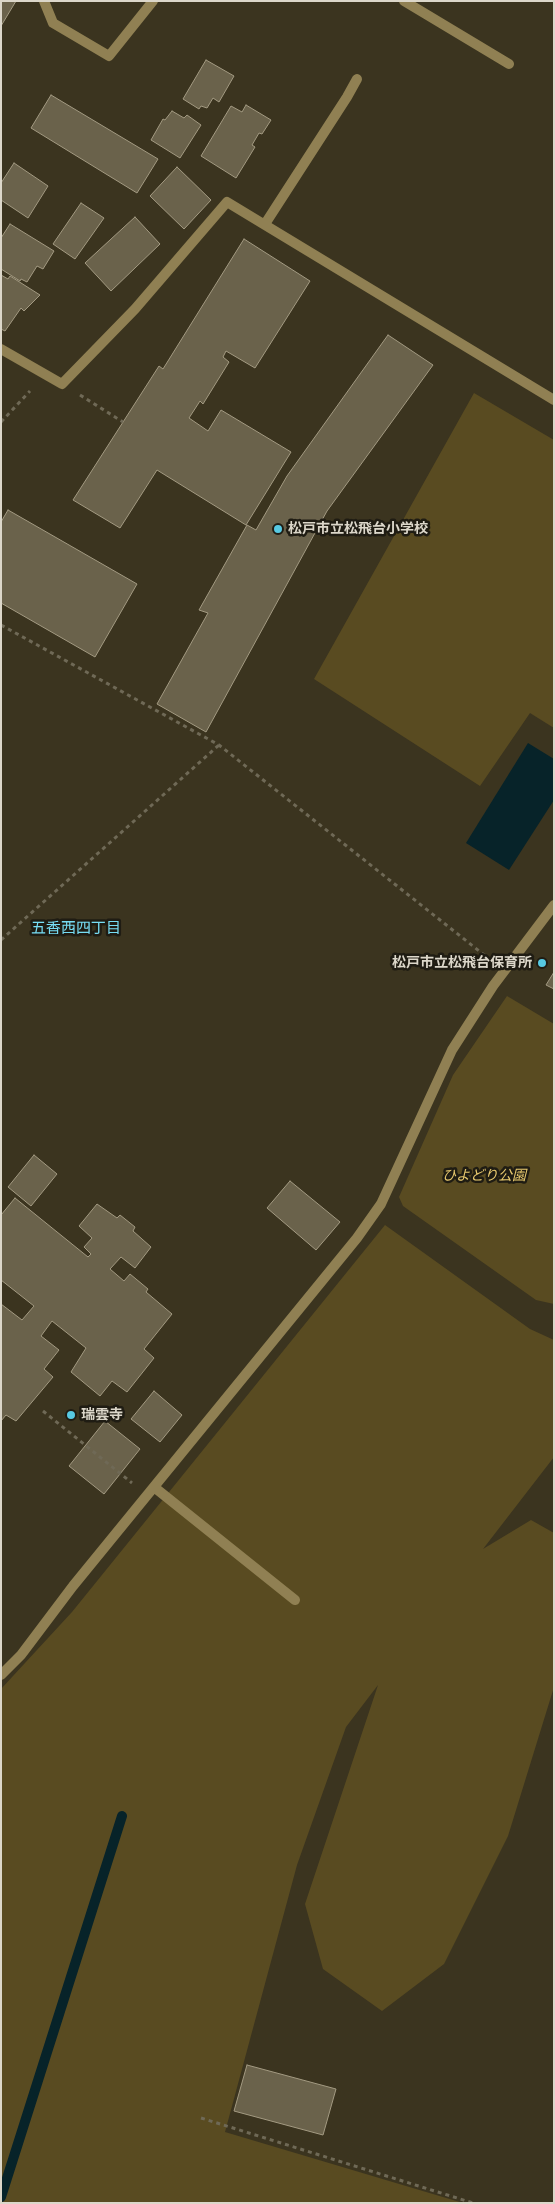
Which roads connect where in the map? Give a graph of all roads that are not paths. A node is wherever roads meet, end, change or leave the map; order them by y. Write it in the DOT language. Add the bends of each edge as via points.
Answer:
graph roads {
  1 [pos="44,1"];
  2 [pos="153,1"];
  3 [pos="404,1"];
  4 [pos="509,64"];
  5 [pos="356,78"];
  6 [pos="265,224"];
  7 [pos="1,349"];
  8 [pos="554,400"];
  9 [pos="554,905"];
  10 [pos="154,1486"];
  11 [pos="295,1600"];
  12 [pos="1,1675"];
  1 -- 2 [label="street" via="53,23 110,56"];
  3 -- 4 [label="street"];
  5 -- 6 [label="street" via="348,98"];
  6 -- 7 [label="street" via="227,202 135,309 62,384"];
  6 -- 8 [label="street"];
  9 -- 10 [label="street" via="504,971 452,1050 376,1210 357,1238"];
  10 -- 11 [label="street"];
  10 -- 12 [label="street" via="21,1655"];
}
